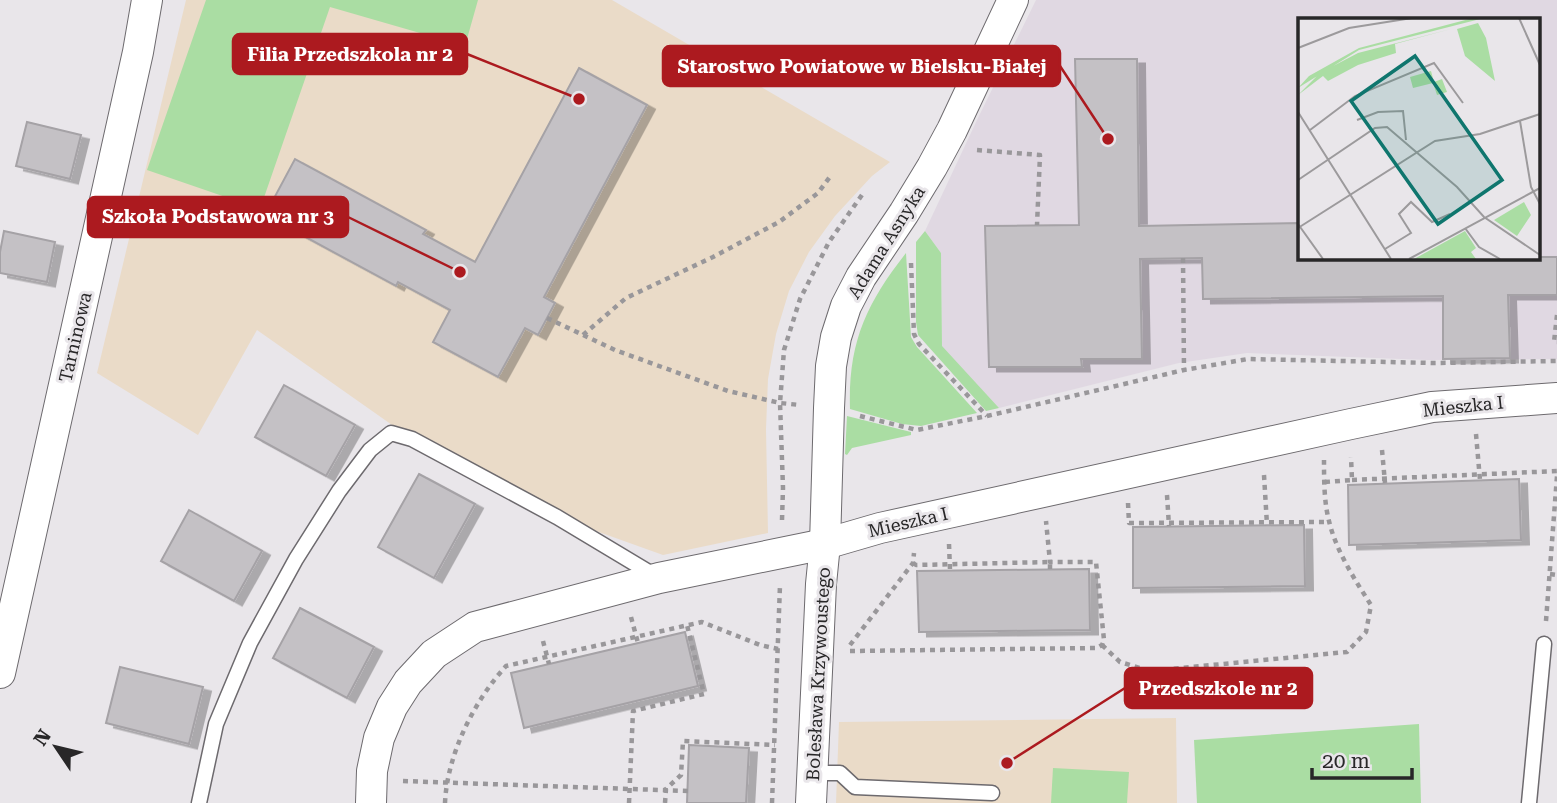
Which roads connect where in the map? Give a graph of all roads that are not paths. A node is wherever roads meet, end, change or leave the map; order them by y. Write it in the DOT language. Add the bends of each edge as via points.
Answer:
graph roads {
  1 [pos="147,0"];
  2 [pos="1013,0"];
  3 [pos="1557,398"];
  4 [pos="825,544"];
  5 [pos="659,578"];
  6 [pos="1544,644"];
  7 [pos="0,673"];
  8 [pos="813,773"];
  9 [pos="992,793"];
  10 [pos="199,803"];
  11 [pos="371,803"];
  12 [pos="811,803"];
  13 [pos="1529,803"];
  1 -- 7 [label="street, Tarninowa"];
  2 -- 4 [label="street, Adama Asnyka" via="932,167 846,306 831,366"];
  3 -- 4 [label="street, Mieszka I" via="1432,407"];
  4 -- 5 [label="street, Mieszka I"];
  4 -- 8 [label="street, Bolesława Krzywoustego"];
  5 -- 10 [label="lane" via="509,491 412,439 391,433 370,450 339,491 250,643 216,724"];
  5 -- 11 [label="street, Mieszka I" via="475,627 435,654 392,707 379,738"];
  6 -- 13 [label="lane"];
  8 -- 9 [label="lane" via="840,773 855,787"];
  8 -- 12 [label="street, Bolesława Krzywoustego"];
}
